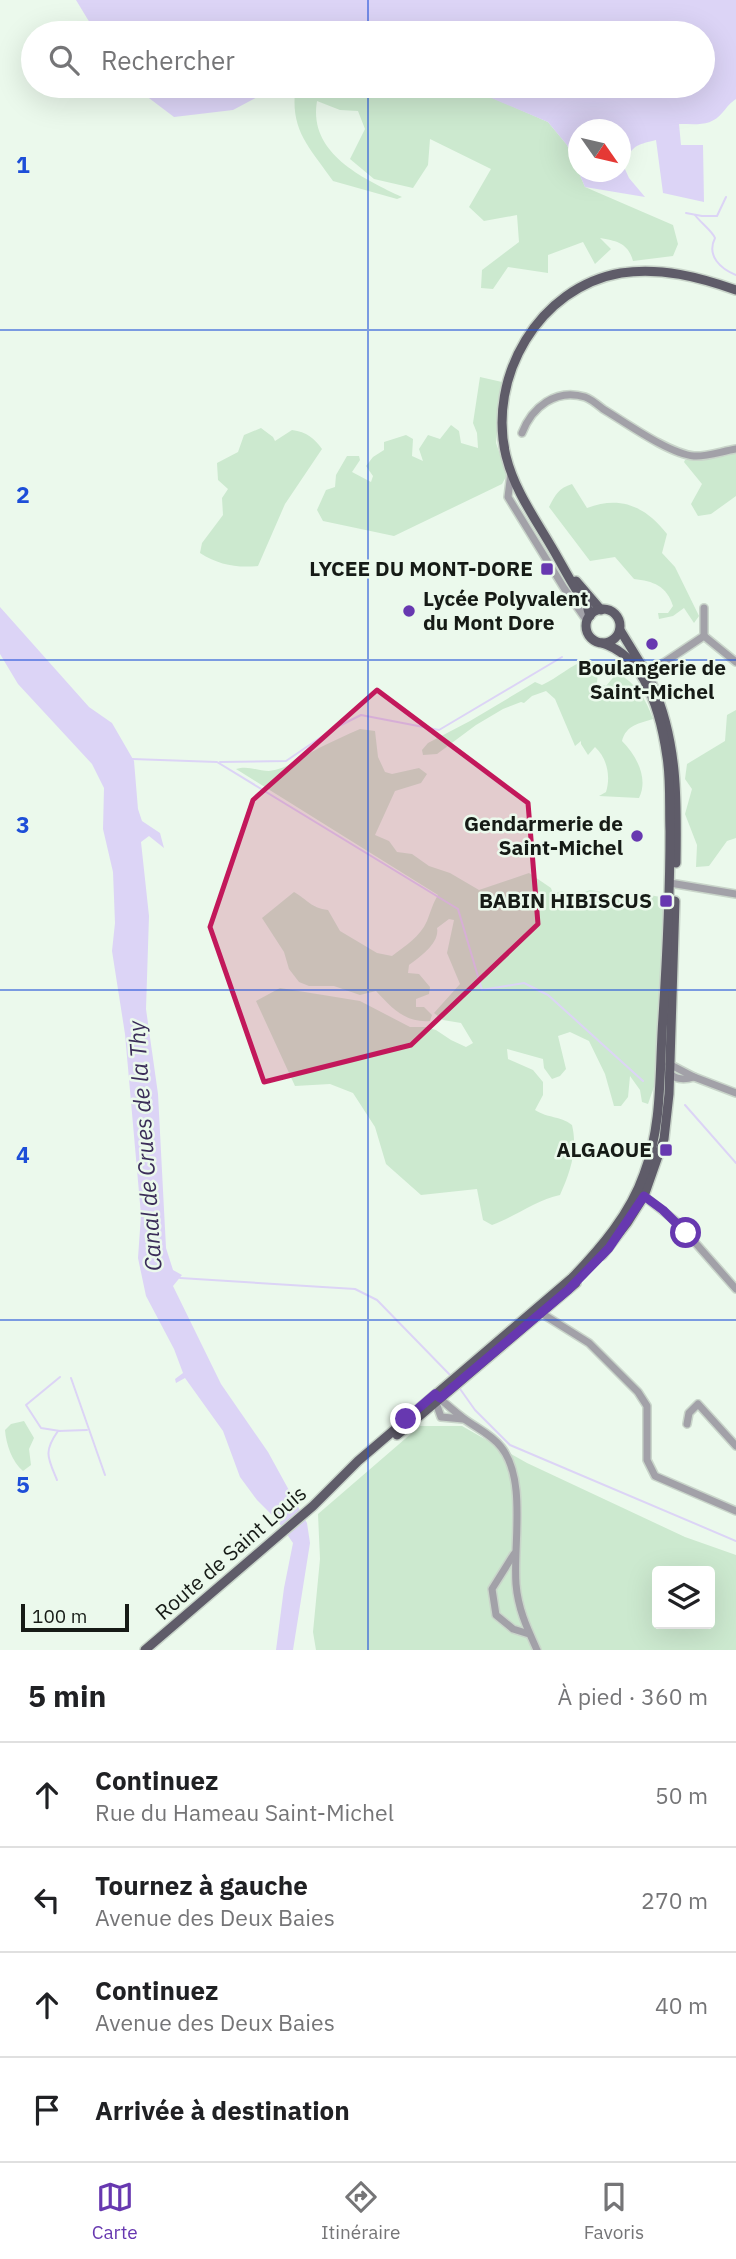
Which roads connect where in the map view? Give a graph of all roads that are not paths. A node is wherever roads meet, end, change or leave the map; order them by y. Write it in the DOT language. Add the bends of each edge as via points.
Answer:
graph roads {
  1 [pos="736,290"];
  2 [pos="522,433"];
  3 [pos="736,449"];
  4 [pos="511,472"];
  5 [pos="545,537"];
  6 [pos="704,608"];
  7 [pos="601,610"];
  8 [pos="588,619"];
  9 [pos="620,630"];
  10 [pos="704,636"];
  11 [pos="602,643"];
  12 [pos="736,662"];
  13 [pos="647,674"];
  14 [pos="673,884"];
  15 [pos="736,894"];
  16 [pos="663,1020"];
  17 [pos="669,1069"];
  18 [pos="694,1077"];
  19 [pos="684,1080"];
  20 [pos="736,1093"];
  21 [pos="668,1097"];
  22 [pos="640,1194"];
  23 [pos="736,1289"];
  24 [pos="541,1314"];
  25 [pos="461,1376"];
  26 [pos="440,1395"];
  27 [pos="423,1413"];
  28 [pos="441,1417"];
  29 [pos="464,1419"];
  30 [pos="687,1424"];
  31 [pos="736,1446"];
  32 [pos="339,1482"];
  33 [pos="736,1511"];
  34 [pos="515,1554"];
  35 [pos="529,1634"];
  36 [pos="145,1650"];
  37 [pos="537,1650"];
  1 -- 4 [label="main road" via="688,275 638,271 603,278 564,298 531,331 511,370 503,428"];
  2 -- 3 [label="street" via="534,411 564,395 585,397 677,451 694,456"];
  4 -- 5 [label="main road"];
  4 -- 8 [label="street" via="508,497"];
  5 -- 7 [label="main road"];
  5 -- 8 [label="main road" via="587,606"];
  6 -- 10 [label="street"];
  7 -- 8 [label="main road"];
  7 -- 9 [label="main road" via="616,615"];
  8 -- 11 [label="main road" via="589,636"];
  9 -- 11 [label="main road" via="612,641"];
  9 -- 13 [label="main road"];
  10 -- 12 [label="street"];
  10 -- 13 [label="street"];
  11 -- 14 [label="main road" via="634,663 659,721 667,756"];
  13 -- 14 [label="main road" via="673,754 677,815"];
  14 -- 15 [label="street"];
  14 -- 16 [label="main road"];
  14 -- 17 [label="main road"];
  16 -- 17 [label="street" via="665,1066"];
  16 -- 22 [label="main road" via="659,1110"];
  17 -- 18 [label="street"];
  17 -- 19 [label="street" via="674,1078"];
  17 -- 21 [label="main road"];
  18 -- 19 [label="street"];
  18 -- 20 [label="street"];
  19 -- 21 [label="street"];
  21 -- 22 [label="main road" via="664,1139"];
  22 -- 23 [label="street" via="677,1222"];
  22 -- 24 [label="main road" via="609,1248"];
  22 -- 25 [label="main road" via="601,1248"];
  24 -- 25 [label="main road"];
  24 -- 33 [label="street" via="589,1343 638,1392 647,1406 647,1460 655,1476"];
  25 -- 26 [label="main road"];
  26 -- 27 [label="main road"];
  26 -- 28 [label="street"];
  26 -- 29 [label="street"];
  26 -- 32 [label="main road" via="358,1461"];
  27 -- 28 [label="street"];
  27 -- 32 [label="main road"];
  28 -- 29 [label="street"];
  29 -- 34 [label="street" via="487,1433 507,1455 517,1497"];
  30 -- 31 [label="street" via="689,1413 698,1405"];
  32 -- 36 [label="main road, Route de Saint Louis"];
  34 -- 35 [label="street" via="522,1619"];
  34 -- 35 [label="street" via="492,1589 496,1615 513,1629"];
  35 -- 37 [label="street"];
}
